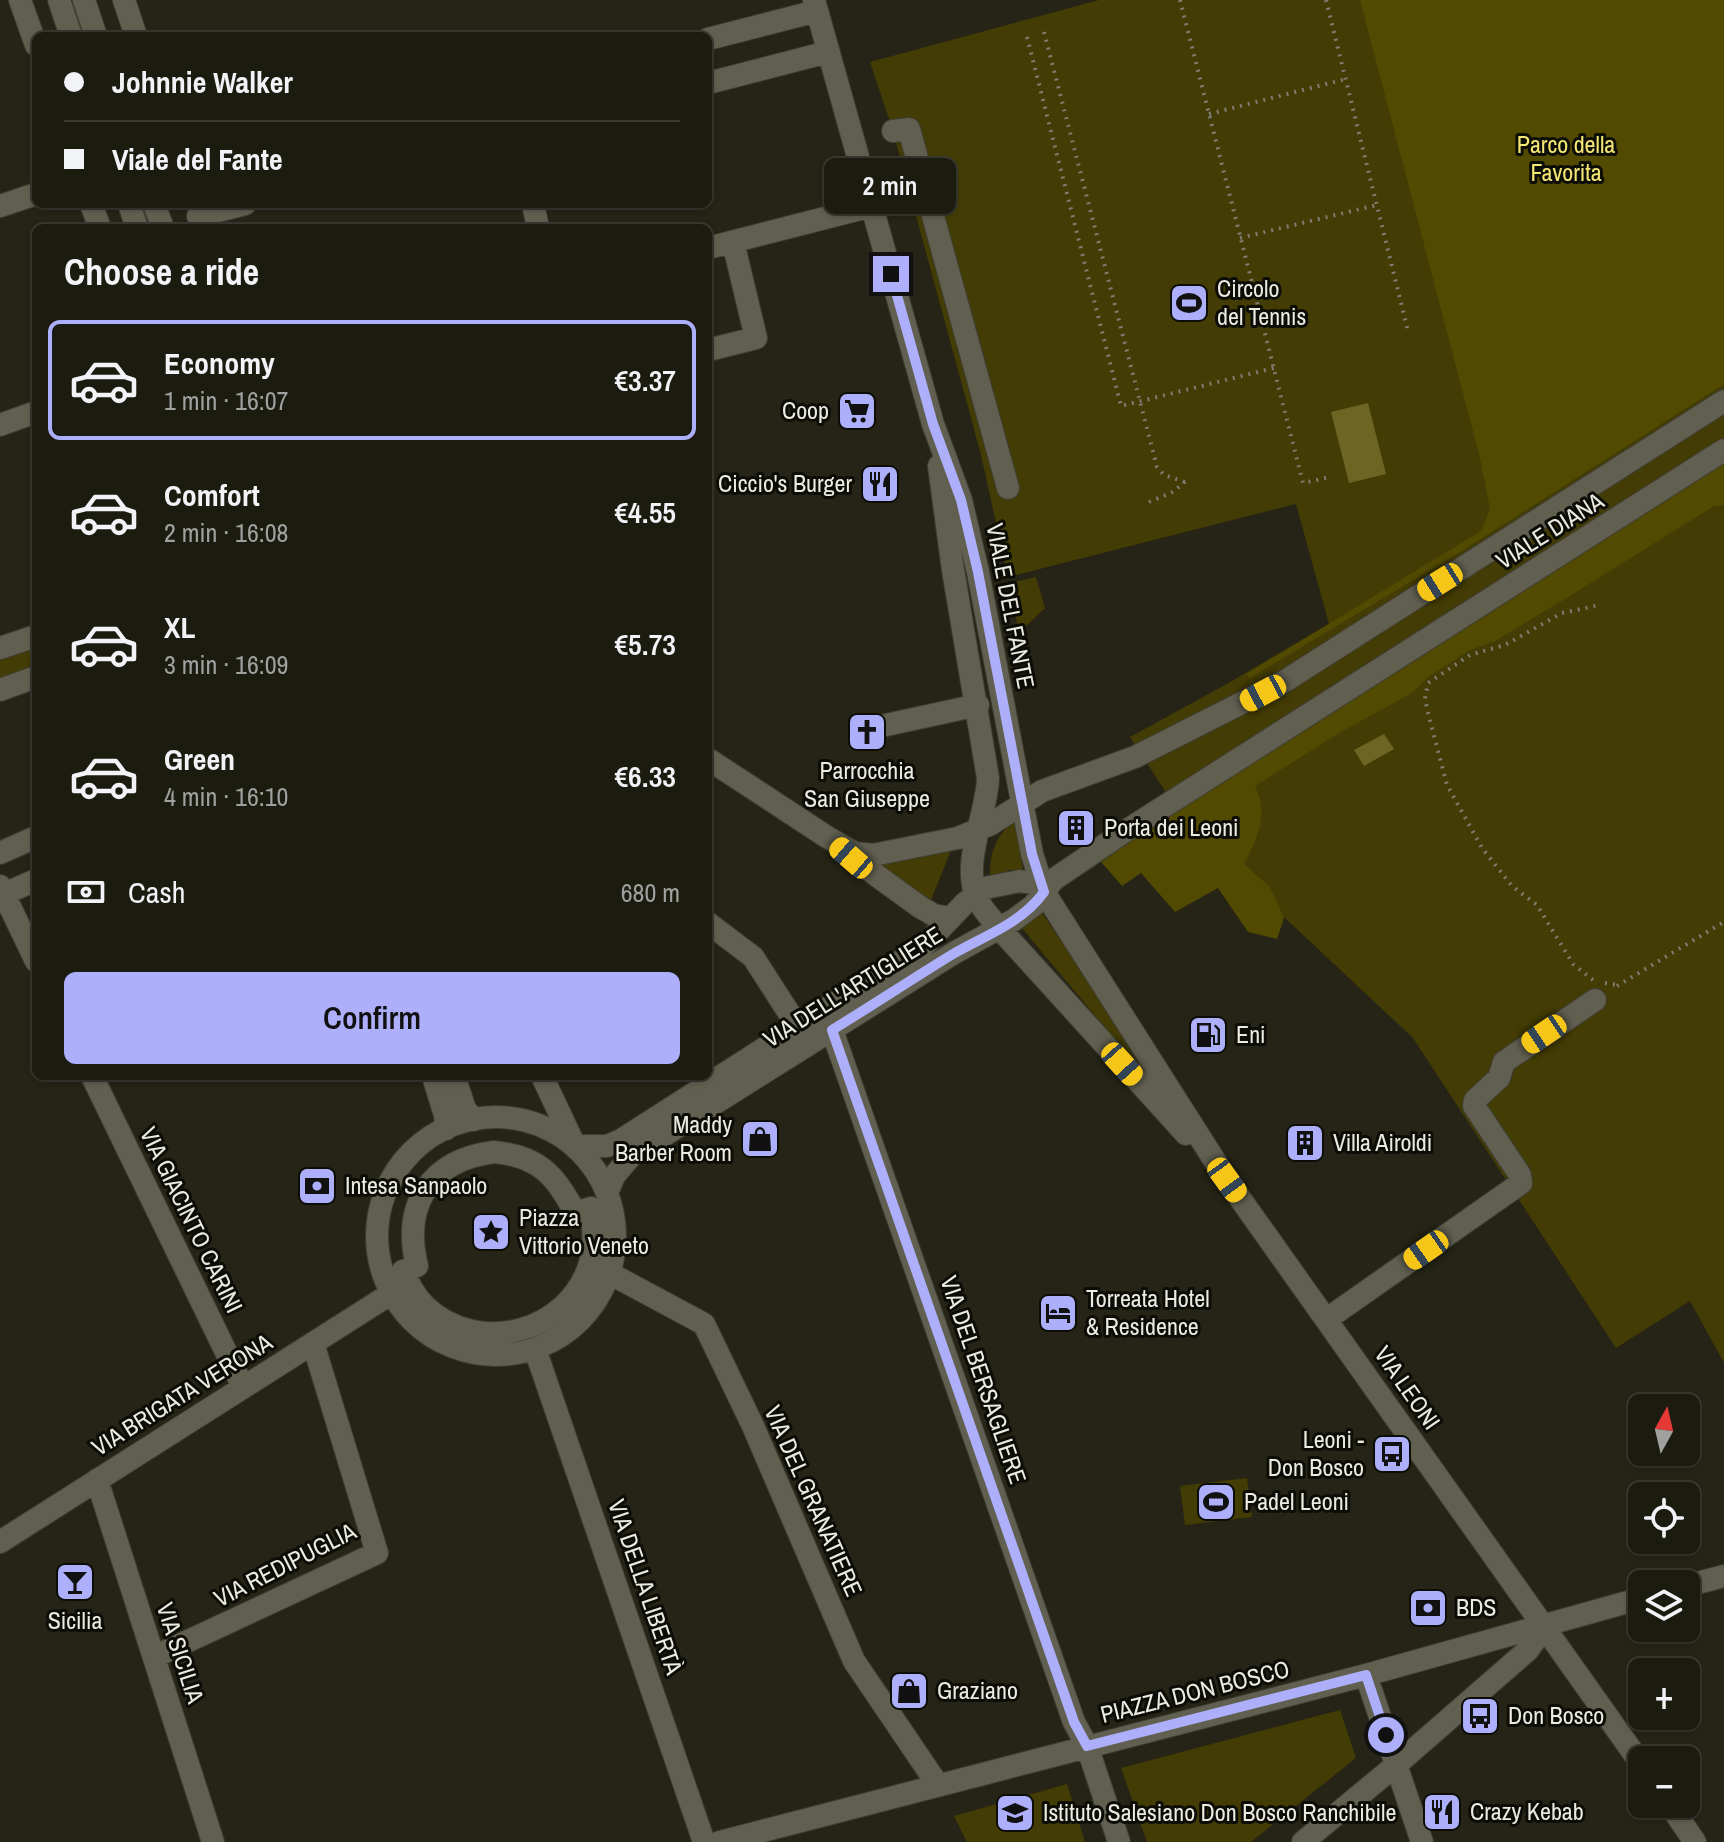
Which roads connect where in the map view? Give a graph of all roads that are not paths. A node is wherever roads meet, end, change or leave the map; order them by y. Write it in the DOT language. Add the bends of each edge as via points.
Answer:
graph roads {
  1 [pos="20,0"];
  2 [pos="59,0"];
  3 [pos="84,0"];
  4 [pos="124,0"];
  5 [pos="815,6"];
  6 [pos="70,32"];
  7 [pos="95,32"];
  8 [pos="135,32"];
  9 [pos="32,34"];
  10 [pos="712,38"];
  11 [pos="828,52"];
  12 [pos="712,82"];
  13 [pos="893,131"];
  14 [pos="32,195"];
  15 [pos="0,206"];
  16 [pos="872,206"];
  17 [pos="229,208"];
  18 [pos="198,216"];
  19 [pos="733,242"];
  20 [pos="712,247"];
  21 [pos="712,349"];
  22 [pos="1724,401"];
  23 [pos="32,413"];
  24 [pos="933,424"];
  25 [pos="0,425"];
  26 [pos="1724,450"];
  27 [pos="1008,488"];
  28 [pos="32,637"];
  29 [pos="0,648"];
  30 [pos="32,678"];
  31 [pos="0,690"];
  32 [pos="978,705"];
  33 [pos="886,725"];
  34 [pos="712,762"];
  35 [pos="1022,802"];
  36 [pos="979,830"];
  37 [pos="827,837"];
  38 [pos="32,839"];
  39 [pos="0,853"];
  40 [pos="973,865"];
  41 [pos="32,881"];
  42 [pos="2,890"];
  43 [pos="1044,892"];
  44 [pos="978,900"];
  45 [pos="1026,912"];
  46 [pos="950,918"];
  47 [pos="712,926"];
  48 [pos="1000,929"];
  49 [pos="1021,952"];
  50 [pos="32,953"];
  51 [pos="954,953"];
  52 [pos="1595,1000"];
  53 [pos="798,1027"];
  54 [pos="832,1030"];
  55 [pos="94,1080"];
  56 [pos="434,1080"];
  57 [pos="455,1080"];
  58 [pos="544,1080"];
  59 [pos="474,1120"];
  60 [pos="446,1129"];
  61 [pos="575,1146"];
  62 [pos="1227,1180"];
  63 [pos="599,1201"];
  64 [pos="609,1273"];
  65 [pos="392,1293"];
  66 [pos="1327,1319"];
  67 [pos="313,1343"];
  68 [pos="535,1349"];
  69 [pos="243,1387"];
  70 [pos="97,1480"];
  71 [pos="0,1542"];
  72 [pos="1724,1576"];
  73 [pos="1700,1582"];
  74 [pos="1628,1602"];
  75 [pos="1545,1626"];
  76 [pos="154,1657"];
  77 [pos="1366,1675"];
  78 [pos="1087,1746"];
  79 [pos="1629,1746"];
  80 [pos="1396,1765"];
  81 [pos="938,1785"];
  82 [pos="1679,1818"];
  83 [pos="213,1842"];
  84 [pos="704,1842"];
  85 [pos="720,1842"];
  86 [pos="1119,1842"];
  87 [pos="1303,1842"];
  88 [pos="1422,1842"];
  89 [pos="1695,1842"];
  1 -- 9 [label="street"];
  2 -- 6 [label="street"];
  3 -- 7 [label="street"];
  4 -- 8 [label="street"];
  5 -- 10 [label="street"];
  5 -- 11 [label="street, VIALE DEL FANTE"];
  11 -- 12 [label="street"];
  11 -- 16 [label="street, VIALE DEL FANTE"];
  13 -- 27 [label="street" via="909,129"];
  14 -- 15 [label="street"];
  16 -- 19 [label="street"];
  16 -- 24 [label="street, VIALE DEL FANTE"];
  17 -- 18 [label="street"];
  19 -- 20 [label="street"];
  19 -- 21 [label="street" via="756,338"];
  22 -- 35 [label="street, VIALE DIANA" via="1285,681 1135,757"];
  23 -- 25 [label="street"];
  24 -- 32 [label="street, VIALE DEL FANTE"];
  24 -- 35 [label="street, VIALE DEL FANTE" via="961,500"];
  26 -- 43 [label="street, VIALE DIANA" via="1124,832 1061,874"];
  28 -- 29 [label="street"];
  30 -- 31 [label="street"];
  32 -- 33 [label="street"];
  32 -- 36 [label="street, VIALE DEL FANTE" via="988,778"];
  34 -- 37 [label="street"];
  35 -- 36 [label="street, VIALE DIANA"];
  35 -- 43 [label="street, VIA LEONI"];
  36 -- 37 [label="street, VIALE DIANA" via="873,855 855,853"];
  36 -- 40 [label="street"];
  37 -- 46 [label="street" via="920,907"];
  38 -- 39 [label="street"];
  40 -- 44 [label="street"];
  40 -- 46 [label="street, VIA DELL'ARTIGLIERE"];
  41 -- 42 [label="street"];
  42 -- 50 [label="street"];
  43 -- 44 [label="street, VIA DELL'ARTIGLIERE" via="1032,883 1013,881 995,884"];
  43 -- 45 [label="street, VIA DELL'ARTIGLIERE"];
  43 -- 62 [label="street, VIA LEONI"];
  44 -- 45 [label="street" via="1001,914"];
  44 -- 46 [label="street, VIA DELL'ARTIGLIERE"];
  44 -- 48 [label="street, VIA LEONI"];
  45 -- 48 [label="street, VIA DELL'ARTIGLIERE"];
  46 -- 53 [label="street, VIA DELL'ARTIGLIERE" via="923,947"];
  47 -- 53 [label="street" via="753,957"];
  48 -- 49 [label="street, VIA LEONI"];
  48 -- 51 [label="street, VIA DELL'ARTIGLIERE"];
  49 -- 51 [label="street" via="988,944"];
  49 -- 62 [label="street, VIA LEONI"];
  51 -- 54 [label="street, VIA DELL'ARTIGLIERE"];
  52 -- 66 [label="street" via="1504,1062 1499,1078 1475,1100 1521,1183"];
  53 -- 61 [label="street, VIA DELL'ARTIGLIERE" via="621,1140 607,1146"];
  54 -- 63 [label="street, VIA DELL'ARTIGLIERE" via="631,1156"];
  54 -- 78 [label="street, VIA DEL BERSAGLIERE" via="1074,1722"];
  55 -- 69 [label="street, VIA GIACINTO CARINI"];
  56 -- 60 [label="street"];
  57 -- 59 [label="street"];
  58 -- 61 [label="street"];
  59 -- 60 [label="street"];
  59 -- 61 [label="street" via="533,1123"];
  60 -- 65 [label="street" via="409,1155 382,1201 378,1253"];
  61 -- 63 [label="street" via="588,1158"];
  62 -- 66 [label="street, VIA LEONI"];
  63 -- 63 [label="street" via="583,1279 563,1306 520,1331 486,1333 453,1325 414,1294 403,1271 417,1266 412,1229 421,1196 444,1170 470,1157 494,1152 528,1159 556,1180 575,1213"];
  63 -- 64 [label="street" via="615,1231"];
  64 -- 68 [label="street" via="582,1319"];
  64 -- 81 [label="street, VIA DEL GRANATIERE" via="704,1324 854,1661"];
  65 -- 67 [label="street, VIA BRIGATA VERONA"];
  65 -- 68 [label="street" via="418,1326 444,1343 474,1353 506,1355"];
  66 -- 75 [label="street, VIA LEONI"];
  67 -- 69 [label="street, VIA BRIGATA VERONA"];
  67 -- 76 [label="street, VIA REDIPUGLIA" via="377,1553"];
  68 -- 84 [label="street, VIA DELLA LIBERTÀ"];
  69 -- 70 [label="street, VIA BRIGATA VERONA"];
  70 -- 71 [label="street, VIA BRIGATA VERONA"];
  70 -- 76 [label="street, VIA SICILIA"];
  72 -- 73 [label="street"];
  74 -- 75 [label="street, PIAZZA DON BOSCO"];
  75 -- 77 [label="street, PIAZZA DON BOSCO"];
  75 -- 79 [label="street, VIA LEONI"];
  75 -- 80 [label="street" via="1528,1650"];
  76 -- 83 [label="street, VIA SICILIA"];
  77 -- 78 [label="street, PIAZZA DON BOSCO"];
  77 -- 80 [label="street"];
  78 -- 81 [label="street"];
  78 -- 86 [label="street, PIAZZA DON BOSCO"];
  80 -- 87 [label="street"];
  80 -- 88 [label="street"];
  81 -- 85 [label="street"];
  82 -- 89 [label="street"];
}
